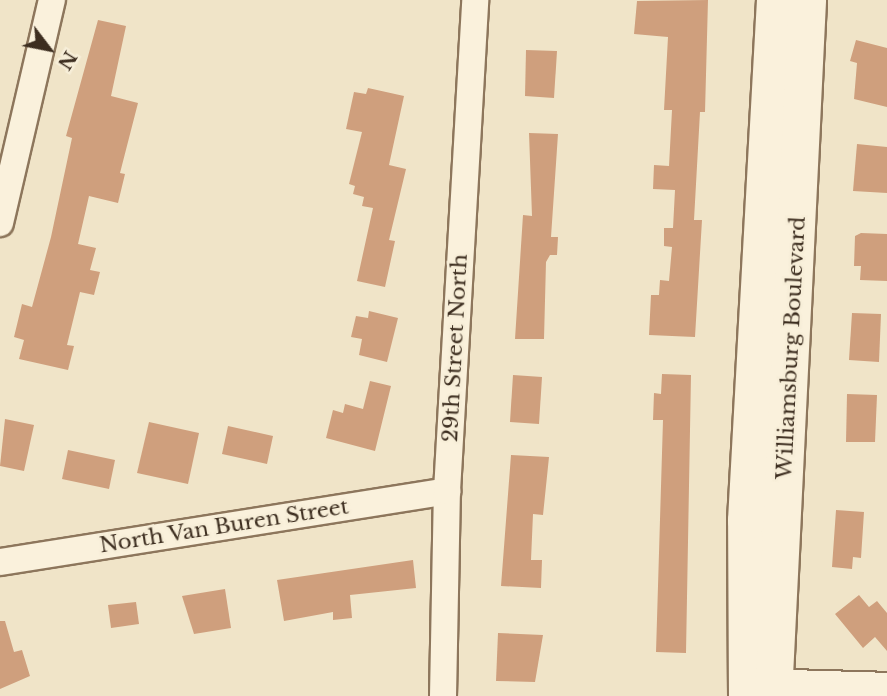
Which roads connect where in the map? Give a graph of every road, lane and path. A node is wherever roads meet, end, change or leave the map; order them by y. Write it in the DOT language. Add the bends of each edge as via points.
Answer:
graph roads {
  1 [pos="52,0"];
  2 [pos="475,0"];
  3 [pos="775,0"];
  4 [pos="807,0"];
  5 [pos="0,223"];
  6 [pos="447,491"];
  7 [pos="0,562"];
  8 [pos="887,686"];
  9 [pos="760,689"];
  10 [pos="443,696"];
  1 -- 5 [label="street"];
  2 -- 6 [label="street, 29th Street North"];
  3 -- 9 [label="main road, Williamsburg Boulevard" via="746,520"];
  4 -- 9 [label="main road, Williamsburg Boulevard"];
  6 -- 7 [label="street, North Van Buren Street"];
  6 -- 10 [label="street, 29th Street North"];
  8 -- 9 [label="street"];
}
